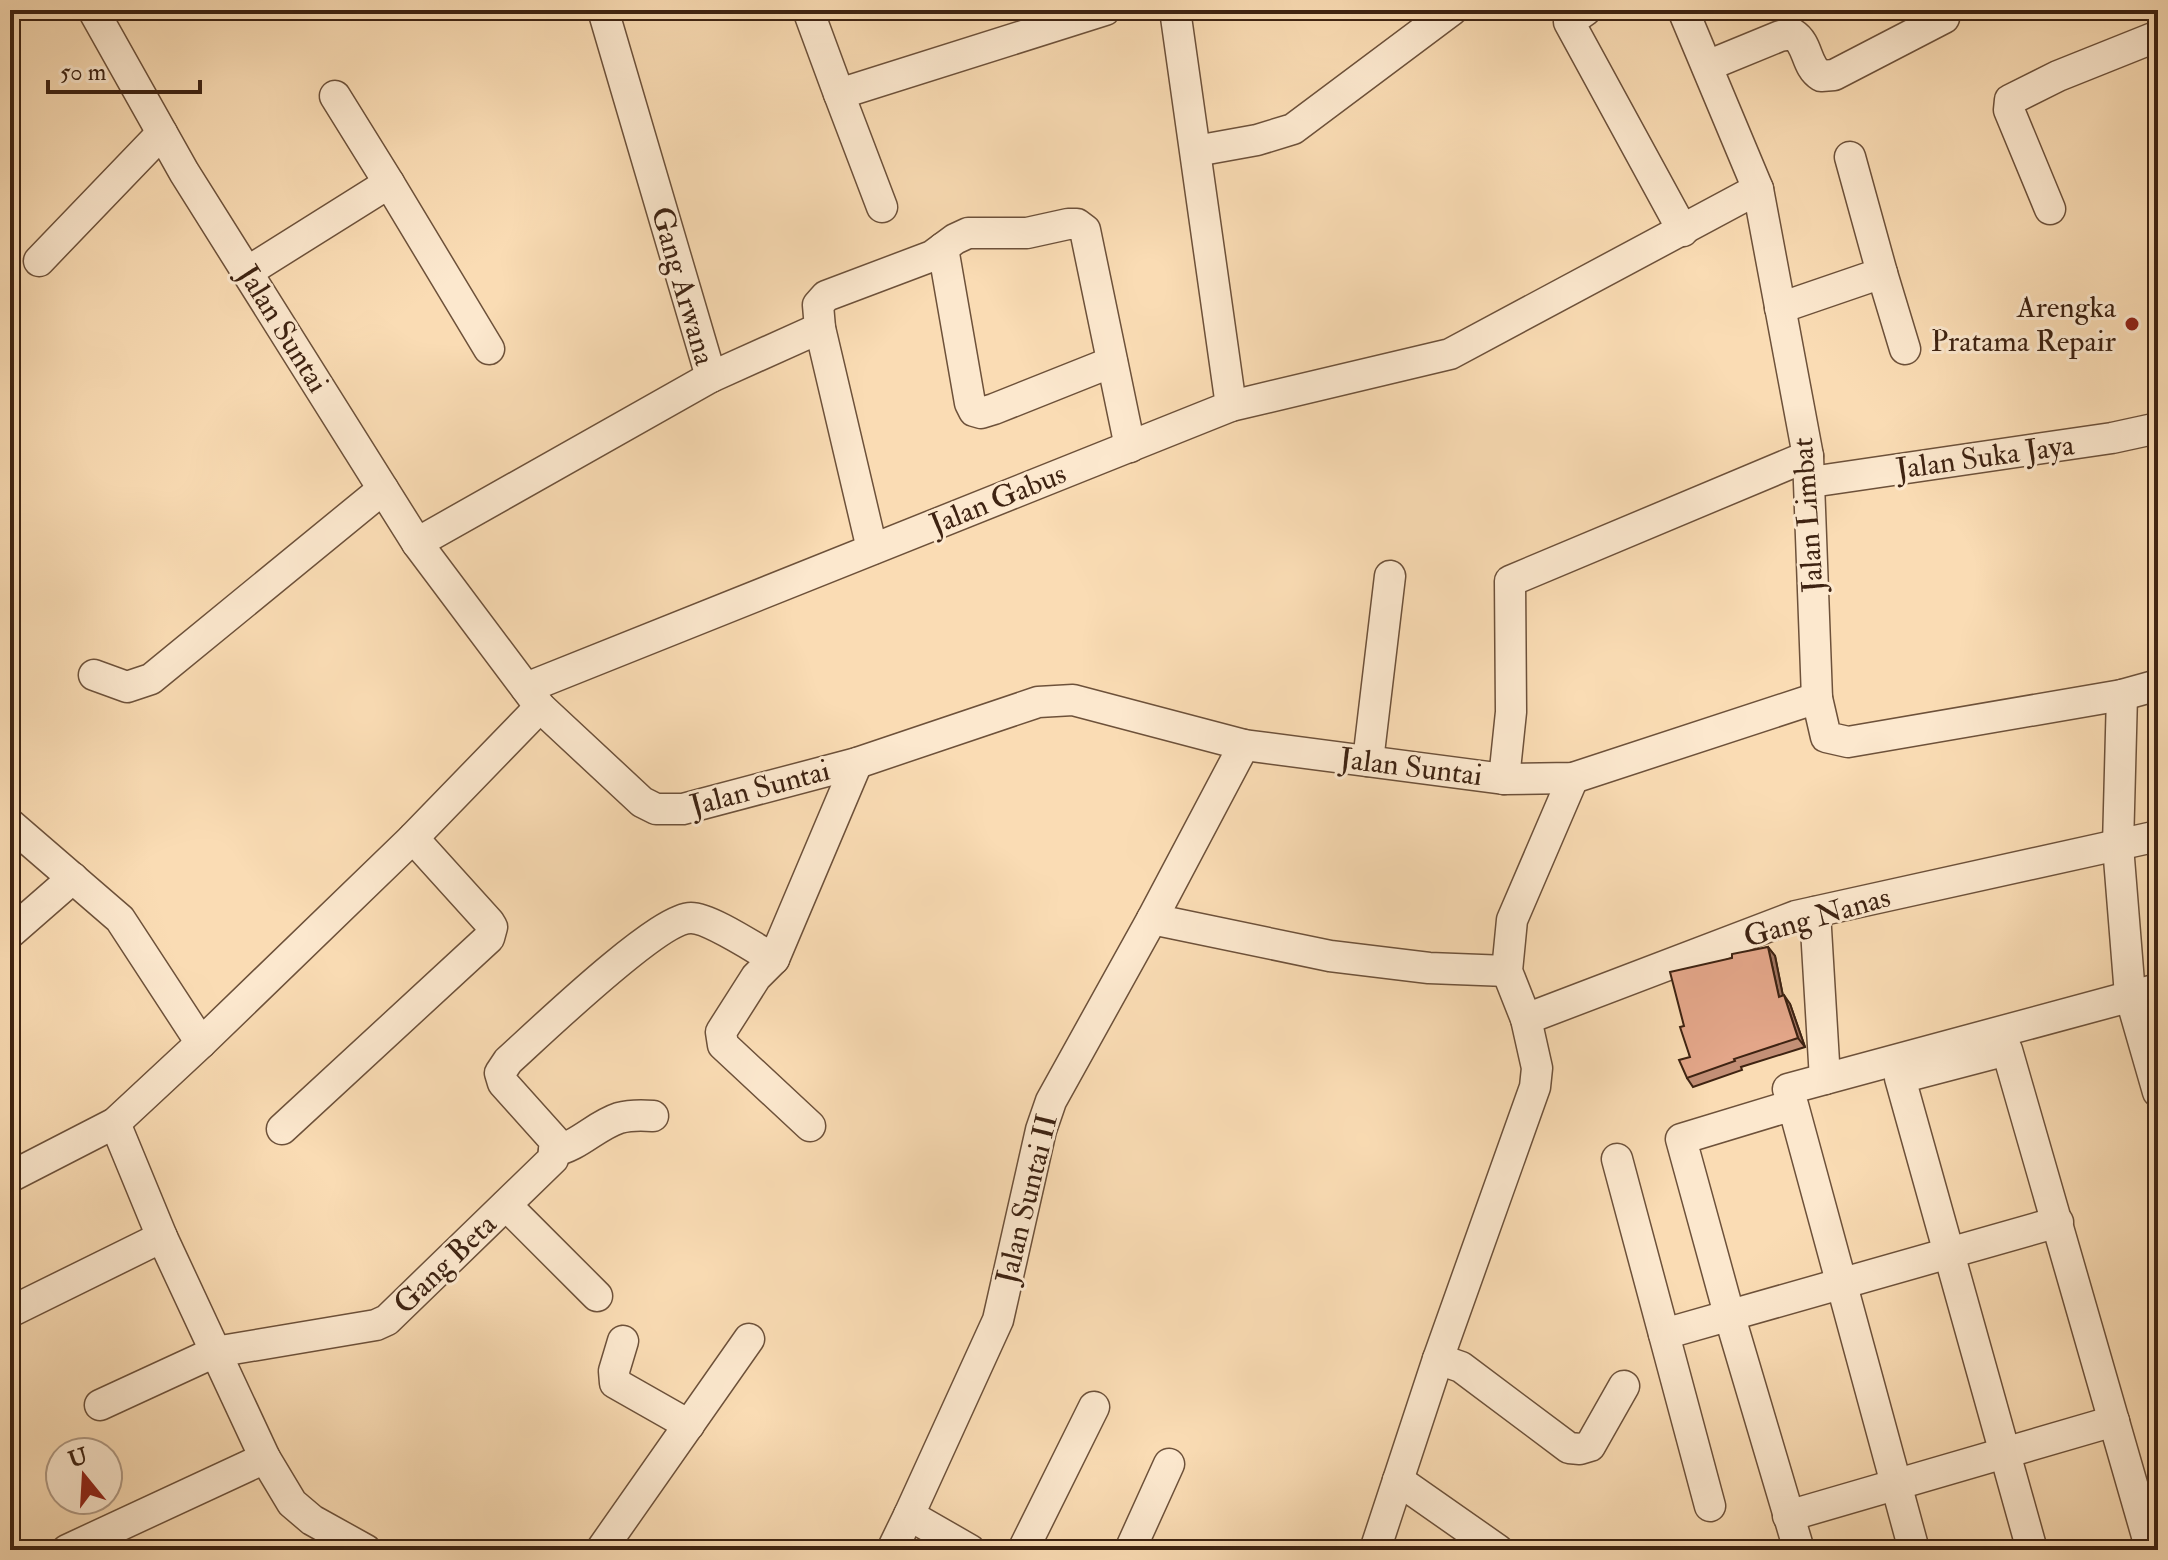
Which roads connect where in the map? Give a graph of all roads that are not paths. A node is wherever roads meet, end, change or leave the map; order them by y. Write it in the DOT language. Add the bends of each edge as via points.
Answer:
graph roads {
  1 [pos="93,10"];
  2 [pos="603,10"];
  3 [pos="808,10"];
  4 [pos="1105,10"];
  5 [pos="1175,10"];
  6 [pos="1452,10"];
  7 [pos="1586,10"];
  8 [pos="1683,10"];
  9 [pos="1944,18"];
  10 [pos="1800,22"];
  11 [pos="2158,36"];
  12 [pos="1707,66"];
  13 [pos="839,94"];
  14 [pos="335,96"];
  15 [pos="162,133"];
  16 [pos="1196,151"];
  17 [pos="1850,157"];
  18 [pos="389,183"];
  19 [pos="1758,189"];
  20 [pos="882,207"];
  21 [pos="2050,209"];
  22 [pos="1683,231"];
  23 [pos="943,248"];
  24 [pos="39,261"];
  25 [pos="247,272"];
  26 [pos="1882,273"];
  27 [pos="1780,308"];
  28 [pos="820,328"];
  29 [pos="489,349"];
  30 [pos="1905,349"];
  31 [pos="1112,362"];
  32 [pos="711,377"];
  33 [pos="1231,406"];
  34 [pos="2158,428"];
  35 [pos="1130,447"];
  36 [pos="1810,469"];
  37 [pos="383,489"];
  38 [pos="417,543"];
  39 [pos="872,549"];
  40 [pos="1390,576"];
  41 [pos="94,675"];
  42 [pos="2158,685"];
  43 [pos="2122,695"];
  44 [pos="533,698"];
  45 [pos="1817,698"];
  46 [pos="1244,745"];
  47 [pos="1368,761"];
  48 [pos="857,763"];
  49 [pos="1573,778"];
  50 [pos="1504,779"];
  51 [pos="10,824"];
  52 [pos="2158,836"];
  53 [pos="413,838"];
  54 [pos="2118,846"];
  55 [pos="73,878"];
  56 [pos="1815,912"];
  57 [pos="1152,919"];
  58 [pos="10,933"];
  59 [pos="774,959"];
  60 [pos="1507,971"];
  61 [pos="2144,992"];
  62 [pos="1526,1019"];
  63 [pos="201,1043"];
  64 [pos="1825,1079"];
  65 [pos="1788,1089"];
  66 [pos="2158,1092"];
  67 [pos="653,1116"];
  68 [pos="115,1123"];
  69 [pos="810,1126"];
  70 [pos="282,1129"];
  71 [pos="554,1151"];
  72 [pos="1617,1159"];
  73 [pos="10,1177"];
  74 [pos="506,1205"];
  75 [pos="2058,1222"];
  76 [pos="162,1237"];
  77 [pos="1950,1251"];
  78 [pos="1843,1281"];
  79 [pos="597,1296"];
  80 [pos="10,1312"];
  81 [pos="1729,1314"];
  82 [pos="1664,1334"];
  83 [pos="749,1339"];
  84 [pos="623,1341"];
  85 [pos="215,1352"];
  86 [pos="1438,1359"];
  87 [pos="1624,1386"];
  88 [pos="100,1405"];
  89 [pos="1094,1407"];
  90 [pos="2114,1421"];
  91 [pos="689,1425"];
  92 [pos="2005,1451"];
  93 [pos="265,1458"];
  94 [pos="1169,1464"];
  95 [pos="1398,1480"];
  96 [pos="1896,1483"];
  97 [pos="1710,1506"];
  98 [pos="909,1515"];
  99 [pos="1788,1516"];
  100 [pos="2150,1516"];
  101 [pos="67,1550"];
  102 [pos="366,1550"];
  103 [pos="601,1550"];
  104 [pos="892,1550"];
  105 [pos="970,1550"];
  106 [pos="1023,1550"];
  107 [pos="1130,1550"];
  108 [pos="1375,1550"];
  109 [pos="1498,1550"];
  110 [pos="1799,1550"];
  111 [pos="1914,1550"];
  112 [pos="2032,1550"];
  113 [pos="2151,1550"];
  1 -- 15 [label="street, Jalan Suntai"];
  2 -- 32 [label="street, Gang Arwana"];
  3 -- 13 [label="street"];
  4 -- 13 [label="street"];
  5 -- 16 [label="street"];
  6 -- 16 [label="street" via="1293,129"];
  7 -- 22 [label="street" via="1569,22"];
  8 -- 12 [label="street, Jalan Limbat"];
  9 -- 10 [label="street" via="1834,75 1821,76 1814,73"];
  10 -- 12 [label="street" via="1780,36"];
  11 -- 21 [label="street" via="2010,100 2009,110"];
  12 -- 19 [label="street, Jalan Limbat"];
  13 -- 20 [label="street"];
  14 -- 18 [label="street"];
  15 -- 24 [label="street"];
  15 -- 25 [label="street, Jalan Suntai"];
  16 -- 33 [label="street"];
  17 -- 26 [label="street"];
  18 -- 25 [label="street"];
  18 -- 29 [label="street"];
  19 -- 22 [label="street, Jalan Gabus"];
  19 -- 27 [label="street, Jalan Limbat"];
  22 -- 33 [label="street, Jalan Gabus" via="1450,354"];
  23 -- 28 [label="street" via="826,296 818,305"];
  23 -- 31 [label="street" via="968,233 1027,233 1077,224 1087,235"];
  23 -- 31 [label="street" via="974,411 994,409"];
  25 -- 37 [label="street, Jalan Suntai"];
  26 -- 27 [label="street"];
  26 -- 30 [label="street"];
  27 -- 36 [label="street, Jalan Limbat"];
  28 -- 32 [label="street"];
  28 -- 39 [label="street"];
  31 -- 35 [label="street"];
  32 -- 38 [label="street, Gang Arwana"];
  33 -- 35 [label="street, Jalan Gabus"];
  34 -- 36 [label="street, Jalan Suka Jaya" via="2112,438"];
  35 -- 39 [label="street, Jalan Gabus"];
  36 -- 45 [label="street, Jalan Limbat"];
  36 -- 50 [label="street, Jalan Suka Jaya" via="1510,581 1511,712"];
  37 -- 38 [label="street, Jalan Suntai"];
  37 -- 41 [label="street" via="151,679 127,687"];
  38 -- 44 [label="street, Jalan Suntai"];
  39 -- 44 [label="street, Jalan Gabus"];
  40 -- 47 [label="street"];
  42 -- 43 [label="street"];
  43 -- 45 [label="street, Jalan Limbat" via="1848,742 1826,737"];
  43 -- 54 [label="street"];
  44 -- 48 [label="street, Jalan Suntai" via="642,802 656,809 683,809"];
  44 -- 53 [label="street"];
  45 -- 49 [label="street, Jalan Suntai"];
  46 -- 47 [label="street, Jalan Suntai"];
  46 -- 48 [label="street, Jalan Suntai" via="1073,700 1055,700"];
  46 -- 57 [label="street, Jalan Suntai II"];
  47 -- 50 [label="street, Jalan Suntai"];
  48 -- 59 [label="street"];
  49 -- 50 [label="street, Jalan Suntai"];
  49 -- 60 [label="street" via="1512,920"];
  51 -- 55 [label="street"];
  52 -- 54 [label="street, Gang Nanas"];
  53 -- 63 [label="street"];
  53 -- 70 [label="street" via="489,922 489,938"];
  54 -- 56 [label="street, Gang Nanas"];
  54 -- 61 [label="street"];
  55 -- 58 [label="street"];
  55 -- 63 [label="street" via="120,919"];
  56 -- 62 [label="street, Gang Nanas"];
  56 -- 64 [label="street"];
  57 -- 60 [label="street" via="1330,956"];
  57 -- 98 [label="street, Jalan Suntai II" via="1051,1101 998,1320"];
  59 -- 69 [label="street" via="756,977 721,1040"];
  59 -- 71 [label="street" via="703,920 686,918 606,973 500,1073 555,1141"];
  60 -- 62 [label="street"];
  61 -- 64 [label="street"];
  61 -- 66 [label="street"];
  62 -- 86 [label="street" via="1537,1068 1535,1087"];
  63 -- 68 [label="street"];
  64 -- 65 [label="street"];
  67 -- 71 [label="street" via="611,1121"];
  68 -- 73 [label="street"];
  68 -- 76 [label="street"];
  71 -- 74 [label="street, Gang Beta" via="553,1159"];
  72 -- 82 [label="street"];
  74 -- 79 [label="street"];
  74 -- 85 [label="street, Gang Beta" via="387,1320"];
  75 -- 77 [label="street"];
  75 -- 77 [label="street" via="2007,1050 1900,1078"];
  75 -- 90 [label="street"];
  76 -- 80 [label="street"];
  76 -- 85 [label="street"];
  77 -- 78 [label="street"];
  77 -- 92 [label="street"];
  78 -- 81 [label="street"];
  78 -- 81 [label="street" via="1793,1105 1681,1139"];
  78 -- 96 [label="street"];
  81 -- 82 [label="street"];
  81 -- 99 [label="street"];
  82 -- 97 [label="street"];
  83 -- 91 [label="street"];
  84 -- 91 [label="street" via="615,1383"];
  85 -- 88 [label="street, Gang Beta"];
  85 -- 93 [label="street"];
  86 -- 87 [label="street" via="1461,1367 1569,1448 1590,1446"];
  86 -- 95 [label="street"];
  89 -- 106 [label="street"];
  90 -- 92 [label="street"];
  90 -- 100 [label="street"];
  91 -- 103 [label="street"];
  92 -- 96 [label="street"];
  92 -- 112 [label="street"];
  93 -- 101 [label="street"];
  93 -- 102 [label="street" via="292,1503"];
  94 -- 107 [label="street"];
  95 -- 108 [label="street"];
  95 -- 109 [label="street"];
  96 -- 99 [label="street"];
  96 -- 111 [label="street"];
  98 -- 104 [label="street, Jalan Suntai II"];
  98 -- 105 [label="street"];
  99 -- 110 [label="street"];
  100 -- 113 [label="street"];
}
